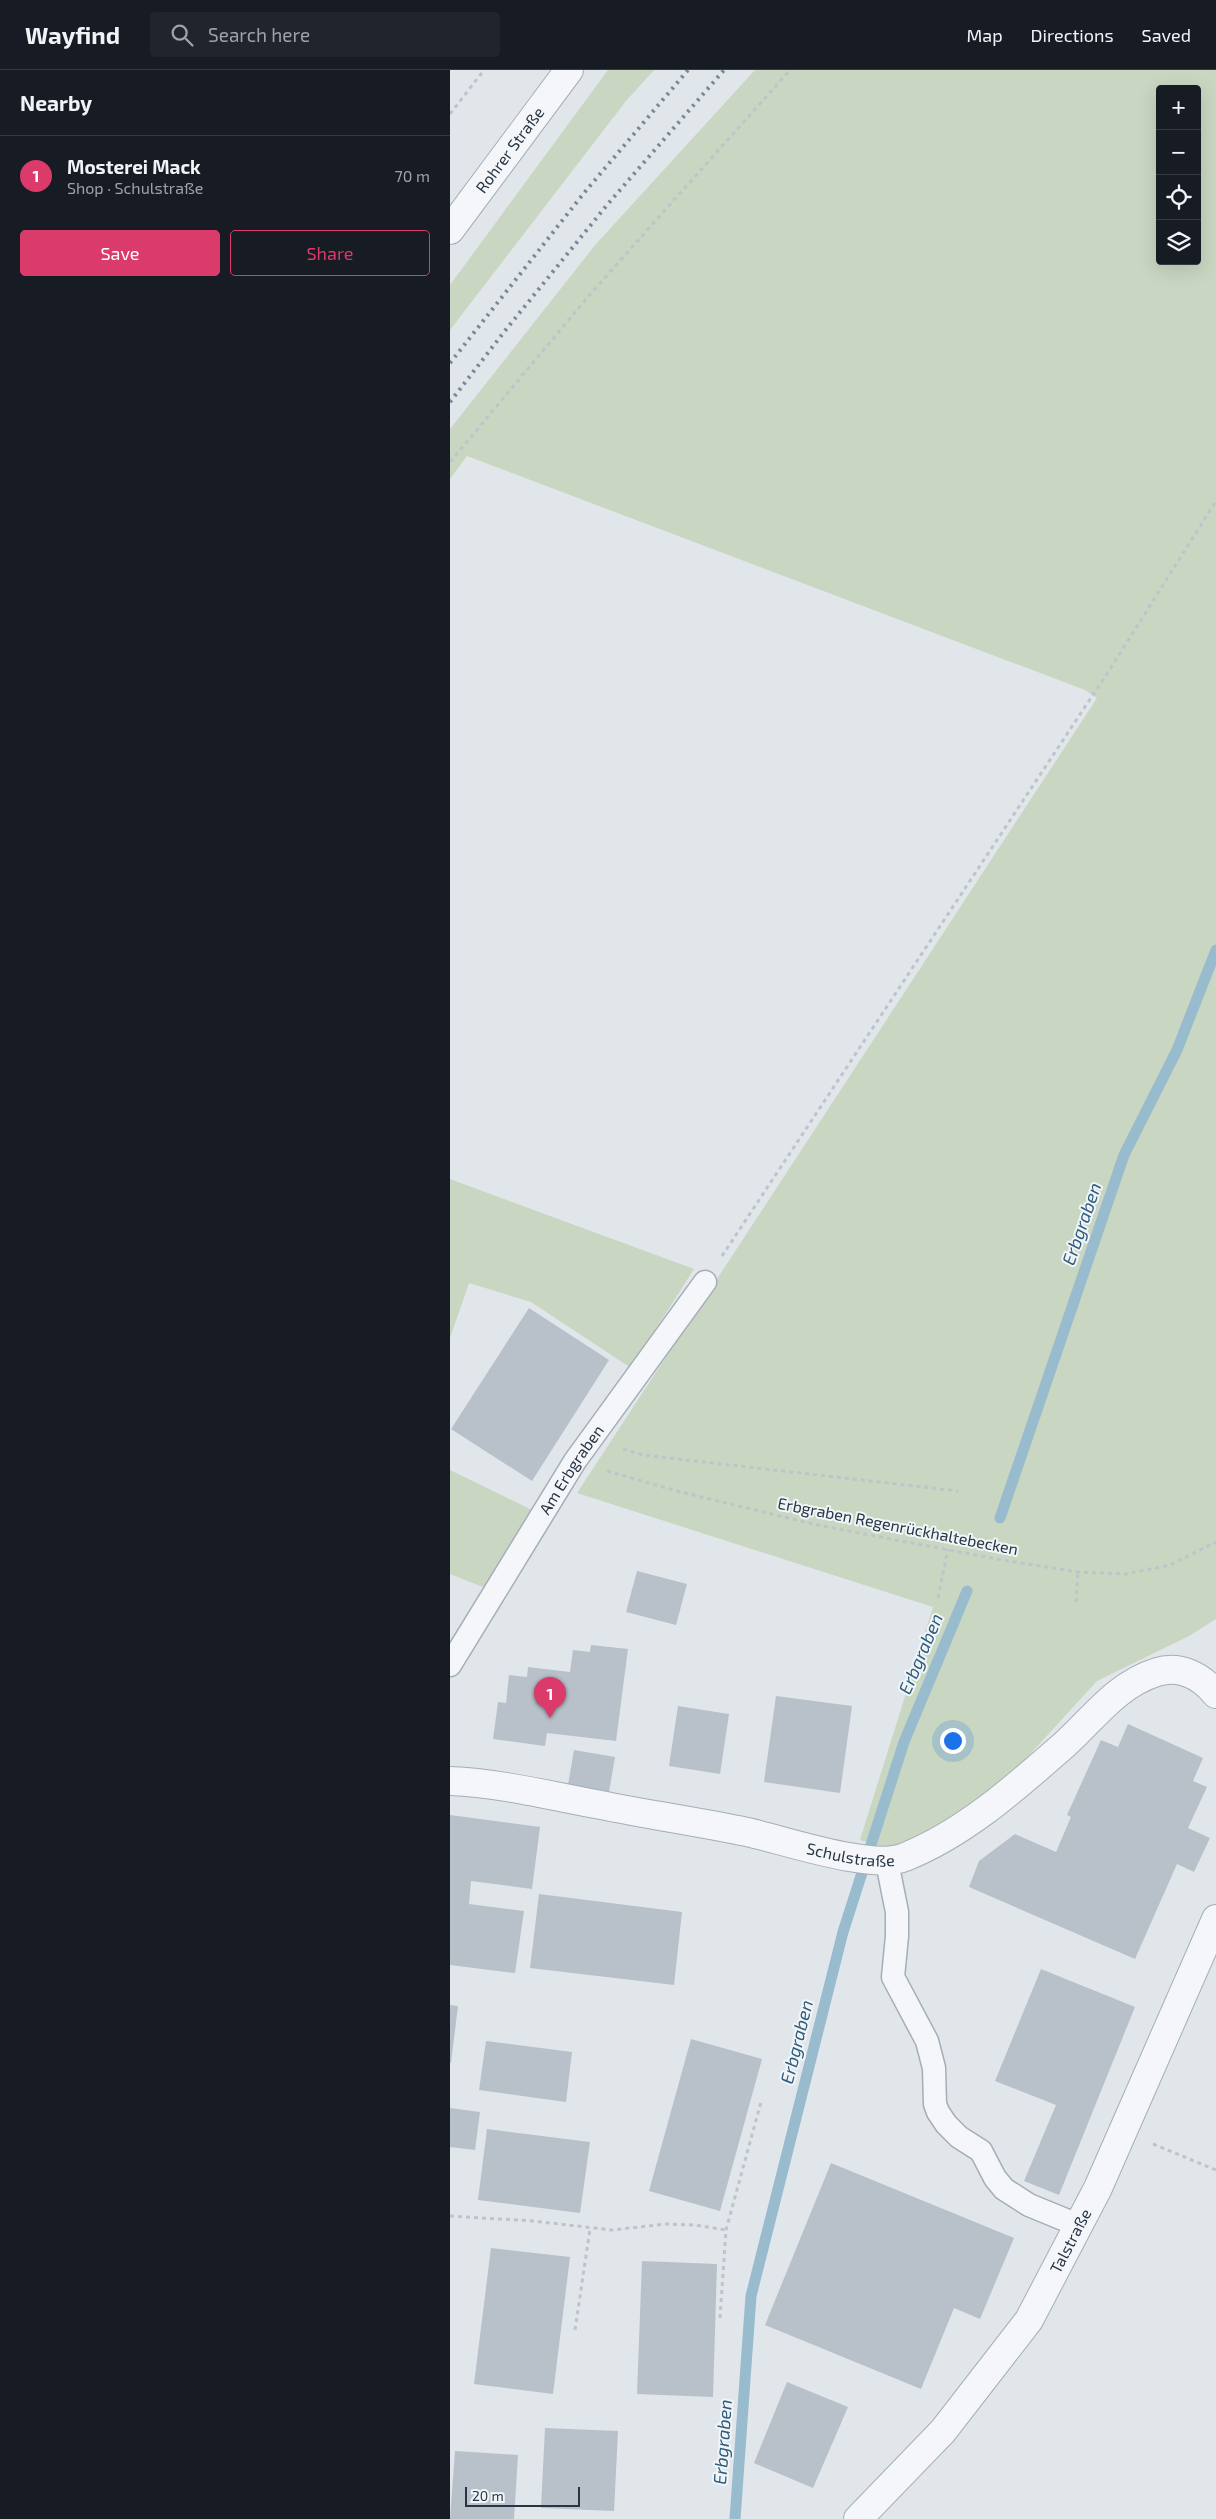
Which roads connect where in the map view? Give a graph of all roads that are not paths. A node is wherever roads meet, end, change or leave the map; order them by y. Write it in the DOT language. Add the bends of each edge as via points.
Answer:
graph roads {
  1 [pos="569,70"];
  2 [pos="450,230"];
  3 [pos="705,1282"];
  4 [pos="450,1665"];
  5 [pos="1216,1694"];
  6 [pos="450,1781"];
  7 [pos="887,1862"];
  8 [pos="1216,1919"];
  9 [pos="1080,2226"];
  10 [pos="858,2519"];
  1 -- 2 [label="street, Rohrer Straße"];
  3 -- 4 [label="lane, Am Erbgraben" via="575,1461"];
  5 -- 7 [label="street, Schulstraße" via="1193,1674 1177,1670 1158,1672 1118,1692 1066,1744 988,1808 923,1849"];
  6 -- 7 [label="street, Schulstraße" via="535,1793 747,1832"];
  7 -- 9 [label="lane" via="897,1912 893,1977 927,2041 934,2068 938,2112 959,2137 981,2150 1004,2189 1029,2205"];
  8 -- 9 [label="street, Talstraße"];
  9 -- 10 [label="street, Talstraße" via="1029,2320 1002,2356 943,2431"];
}
